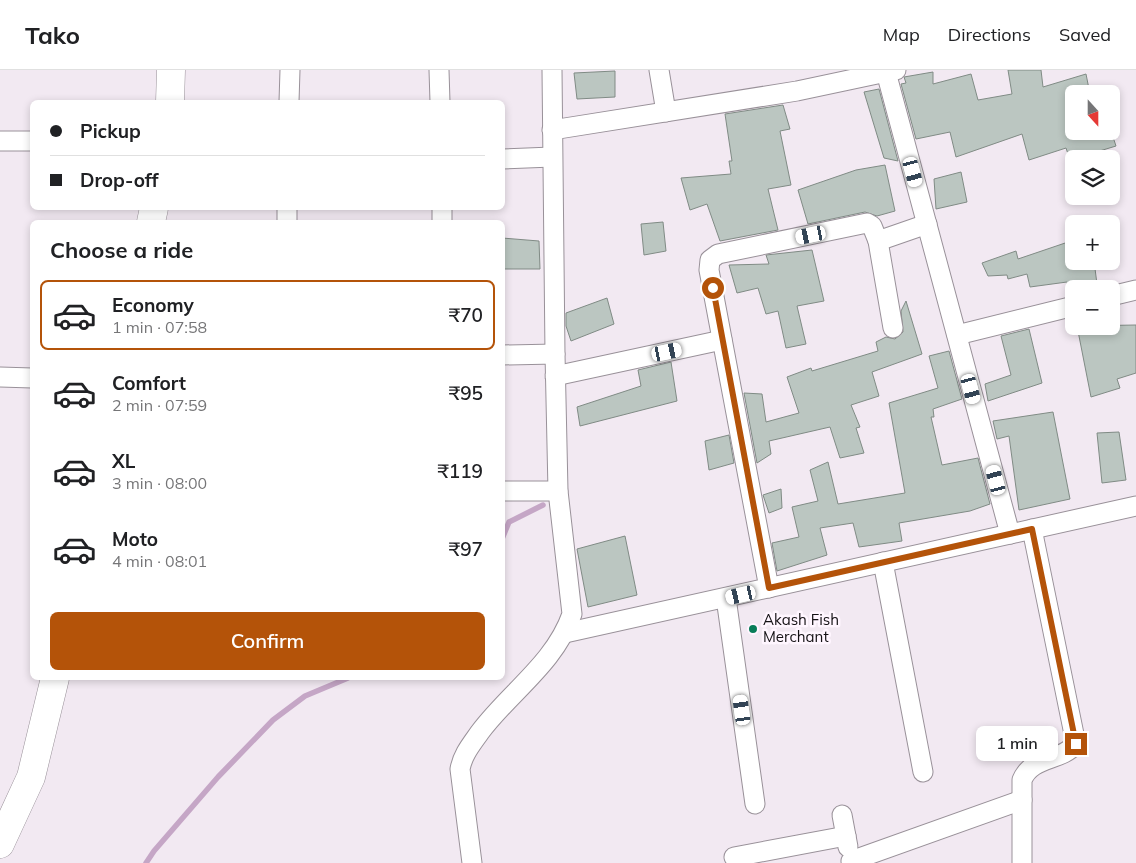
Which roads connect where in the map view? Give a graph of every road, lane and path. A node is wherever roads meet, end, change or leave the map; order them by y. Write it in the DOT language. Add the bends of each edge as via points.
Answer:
graph roads {
  1 [pos="171,70"];
  2 [pos="290,70"];
  3 [pos="439,70"];
  4 [pos="552,70"];
  5 [pos="659,70"];
  6 [pos="891,71"];
  7 [pos="170,100"];
  8 [pos="289,100"];
  9 [pos="440,100"];
  10 [pos="666,112"];
  11 [pos="552,130"];
  12 [pos="0,141"];
  13 [pos="30,141"];
  14 [pos="552,157"];
  15 [pos="505,159"];
  16 [pos="926,224"];
  17 [pos="878,241"];
  18 [pos="1136,290"];
  19 [pos="1120,294"];
  20 [pos="1065,308"];
  21 [pos="893,328"];
  22 [pos="956,335"];
  23 [pos="722,340"];
  24 [pos="554,354"];
  25 [pos="505,355"];
  26 [pos="555,376"];
  27 [pos="0,377"];
  28 [pos="30,378"];
  29 [pos="505,491"];
  30 [pos="558,491"];
  31 [pos="1136,506"];
  32 [pos="1032,529"];
  33 [pos="1010,534"];
  34 [pos="883,562"];
  35 [pos="769,588"];
  36 [pos="726,598"];
  37 [pos="565,633"];
  38 [pos="55,680"];
  39 [pos="923,772"];
  40 [pos="1022,800"];
  41 [pos="755,804"];
  42 [pos="842,816"];
  43 [pos="846,836"];
  44 [pos="0,844"];
  45 [pos="734,857"];
  46 [pos="851,862"];
  47 [pos="472,863"];
  48 [pos="1022,863"];
  1 -- 7 [label="street"];
  2 -- 8 [label="street"];
  3 -- 9 [label="street"];
  4 -- 11 [label="street"];
  5 -- 10 [label="street"];
  6 -- 10 [label="street" via="797,91"];
  6 -- 16 [label="street"];
  10 -- 11 [label="street"];
  11 -- 14 [label="street"];
  12 -- 13 [label="street"];
  14 -- 15 [label="street"];
  14 -- 24 [label="street"];
  16 -- 17 [label="street"];
  16 -- 22 [label="street"];
  17 -- 21 [label="street"];
  17 -- 23 [label="street" via="872,226 867,223 718,254 710,260 709,270"];
  18 -- 19 [label="street"];
  20 -- 22 [label="street"];
  22 -- 33 [label="street"];
  23 -- 26 [label="street"];
  23 -- 35 [label="street"];
  24 -- 25 [label="street"];
  24 -- 26 [label="street"];
  26 -- 30 [label="street"];
  27 -- 28 [label="street"];
  29 -- 30 [label="street"];
  30 -- 37 [label="street" via="572,614"];
  31 -- 32 [label="street"];
  32 -- 33 [label="street"];
  32 -- 40 [label="street" via="1076,744 1069,752 1033,765 1025,772"];
  33 -- 34 [label="street"];
  34 -- 35 [label="street"];
  34 -- 39 [label="street"];
  35 -- 36 [label="street"];
  36 -- 37 [label="street"];
  36 -- 41 [label="street"];
  37 -- 47 [label="street" via="549,657 492,716 463,755 460,769"];
  38 -- 44 [label="street" via="31,776"];
  40 -- 46 [label="street"];
  40 -- 48 [label="street"];
  42 -- 43 [label="street"];
  43 -- 45 [label="street"];
  43 -- 46 [label="street"];
}
